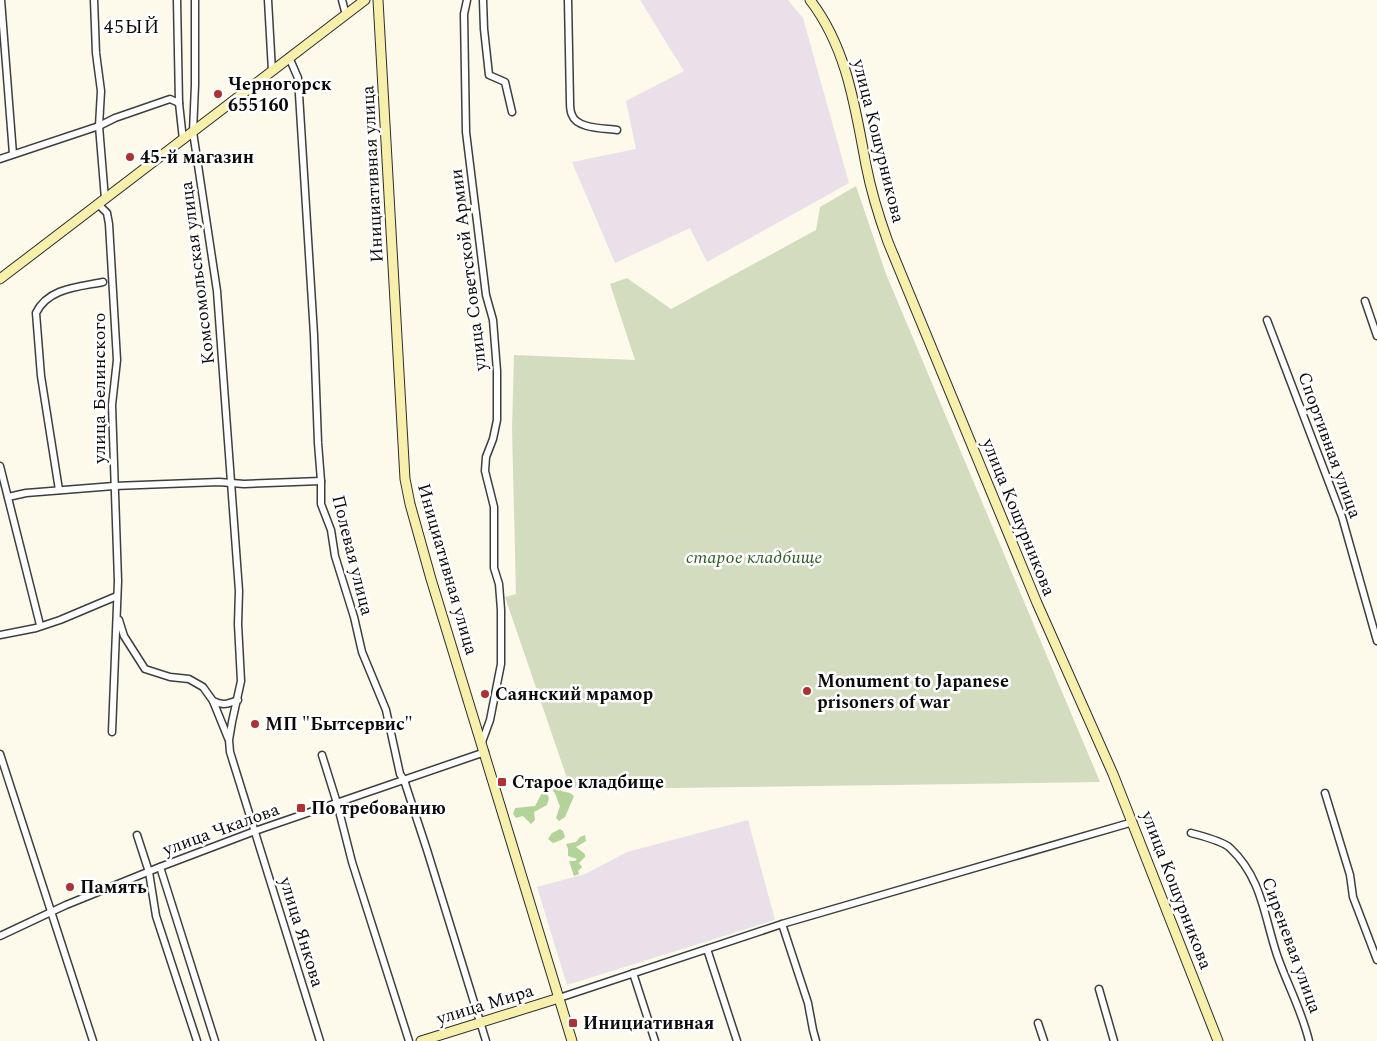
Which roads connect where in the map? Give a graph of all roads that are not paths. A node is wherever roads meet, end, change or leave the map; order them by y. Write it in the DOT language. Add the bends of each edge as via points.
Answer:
graph roads {
  1 [pos="0,0"];
  2 [pos="94,0"];
  3 [pos="177,0"];
  4 [pos="195,0"];
  5 [pos="268,0"];
  6 [pos="342,0"];
  7 [pos="363,0"];
  8 [pos="378,0"];
  9 [pos="467,0"];
  10 [pos="483,0"];
  11 [pos="568,0"];
  12 [pos="810,0"];
  13 [pos="346,15"];
  14 [pos="290,57"];
  15 [pos="272,71"];
  16 [pos="179,103"];
  17 [pos="512,112"];
  18 [pos="99,126"];
  19 [pos="617,130"];
  20 [pos="193,132"];
  21 [pos="183,140"];
  22 [pos="13,154"];
  23 [pos="0,159"];
  24 [pos="102,201"];
  25 [pos="0,279"];
  26 [pos="103,282"];
  27 [pos="1365,301"];
  28 [pos="1267,320"];
  29 [pos="1377,336"];
  30 [pos="0,466"];
  31 [pos="321,481"];
  32 [pos="231,482"];
  33 [pos="114,486"];
  34 [pos="59,490"];
  35 [pos="8,497"];
  36 [pos="117,596"];
  37 [pos="117,616"];
  38 [pos="40,625"];
  39 [pos="0,635"];
  40 [pos="1377,641"];
  41 [pos="238,700"];
  42 [pos="213,701"];
  43 [pos="112,732"];
  44 [pos="229,740"];
  45 [pos="482,742"];
  46 [pos="485,752"];
  47 [pos="0,754"];
  48 [pos="322,754"];
  49 [pos="404,780"];
  50 [pos="1325,793"];
  51 [pos="337,803"];
  52 [pos="1133,822"];
  53 [pos="255,831"];
  54 [pos="1191,833"];
  55 [pos="137,835"];
  56 [pos="160,867"];
  57 [pos="149,872"];
  58 [pos="50,913"];
  59 [pos="782,924"];
  60 [pos="0,936"];
  61 [pos="707,949"];
  62 [pos="1377,960"];
  63 [pos="634,973"];
  64 [pos="1099,989"];
  65 [pos="559,998"];
  66 [pos="480,1023"];
  67 [pos="1038,1023"];
  68 [pos="93,1041"];
  69 [pos="197,1041"];
  70 [pos="215,1041"];
  71 [pos="320,1041"];
  72 [pos="409,1041"];
  73 [pos="421,1041"];
  74 [pos="486,1041"];
  75 [pos="572,1041"];
  76 [pos="655,1041"];
  77 [pos="737,1041"];
  78 [pos="816,1041"];
  79 [pos="1044,1041"];
  80 [pos="1114,1041"];
  81 [pos="1218,1041"];
  82 [pos="1309,1041"];
  1 -- 22 [label="street"];
  2 -- 18 [label="street, улица Белинского" via="101,91"];
  3 -- 16 [label="street"];
  4 -- 20 [label="street, Комсомольская улица"];
  5 -- 15 [label="street"];
  6 -- 13 [label="street"];
  7 -- 13 [label="main road"];
  8 -- 45 [label="main road, Инициативная улица" via="406,479 431,579"];
  9 -- 45 [label="street, улица Советской Армии" via="464,14 466,132 486,295 493,320 498,402 485,471 494,507 494,568 501,610 501,664 490,720"];
  10 -- 17 [label="street" via="489,75 504,82"];
  11 -- 19 [label="street" via="572,116 583,125"];
  12 -- 52 [label="main road, улица Кошурникова" via="831,34 846,71 873,194 888,242 1037,603"];
  13 -- 14 [label="main road"];
  14 -- 15 [label="main road"];
  14 -- 31 [label="street, Полевая улица" via="298,78"];
  15 -- 20 [label="main road"];
  16 -- 18 [label="street" via="170,99"];
  16 -- 21 [label="street"];
  18 -- 22 [label="street"];
  18 -- 24 [label="street, улица Белинского"];
  20 -- 21 [label="main road"];
  20 -- 32 [label="street, Комсомольская улица" via="217,291"];
  21 -- 24 [label="main road"];
  22 -- 23 [label="street"];
  24 -- 25 [label="main road"];
  24 -- 33 [label="street, улица Белинского" via="108,213 117,360 112,405"];
  26 -- 34 [label="street" via="62,290 40,305 36,313 41,376"];
  27 -- 29 [label="street"];
  28 -- 40 [label="street, Спортивная улица" via="1342,517"];
  30 -- 35 [label="street"];
  31 -- 32 [label="street"];
  31 -- 49 [label="street, Полевая улица" via="321,504 331,530 335,556 362,652 386,710"];
  32 -- 33 [label="street, улица Белинского"];
  32 -- 41 [label="street, Комсомольская улица" via="242,681"];
  33 -- 34 [label="street, улица Белинского"];
  33 -- 36 [label="street, улица Белинского"];
  34 -- 35 [label="street, улица Белинского"];
  35 -- 38 [label="street"];
  36 -- 37 [label="street, улица Белинского"];
  36 -- 38 [label="street"];
  37 -- 42 [label="street" via="124,636 145,669 196,682"];
  37 -- 43 [label="street, улица Белинского"];
  38 -- 39 [label="street"];
  41 -- 42 [label="street" via="226,704"];
  41 -- 44 [label="street, Комсомольская улица"];
  42 -- 44 [label="street"];
  44 -- 53 [label="street, Комсомольская улица"];
  45 -- 46 [label="main road, Инициативная улица"];
  46 -- 49 [label="street, улица Чкалова"];
  46 -- 65 [label="main road, Инициативная улица"];
  47 -- 58 [label="street"];
  48 -- 51 [label="street"];
  49 -- 51 [label="street, улица Чкалова"];
  49 -- 66 [label="street, Полевая улица"];
  50 -- 62 [label="street" via="1350,875 1352,897"];
  51 -- 53 [label="street, улица Чкалова"];
  51 -- 72 [label="street" via="352,862"];
  52 -- 59 [label="street"];
  52 -- 81 [label="main road, улица Кошурникова"];
  53 -- 56 [label="street, улица Чкалова"];
  53 -- 71 [label="street, улица Янкова"];
  54 -- 82 [label="street, Сиреневая улица" via="1227,845 1253,876"];
  55 -- 57 [label="street"];
  56 -- 57 [label="street, улица Чкалова"];
  56 -- 70 [label="street"];
  57 -- 58 [label="street, улица Чкалова"];
  57 -- 69 [label="street" via="156,916"];
  58 -- 60 [label="street, улица Чкалова"];
  58 -- 68 [label="street"];
  59 -- 61 [label="street"];
  59 -- 78 [label="street" via="808,1003"];
  61 -- 63 [label="street"];
  61 -- 77 [label="street"];
  63 -- 65 [label="street"];
  63 -- 76 [label="street"];
  64 -- 80 [label="street"];
  65 -- 66 [label="main road, улица Мира"];
  65 -- 75 [label="main road, Инициативная улица"];
  66 -- 73 [label="main road, улица Мира"];
  66 -- 74 [label="street, Полевая улица"];
  67 -- 79 [label="street"];
}
